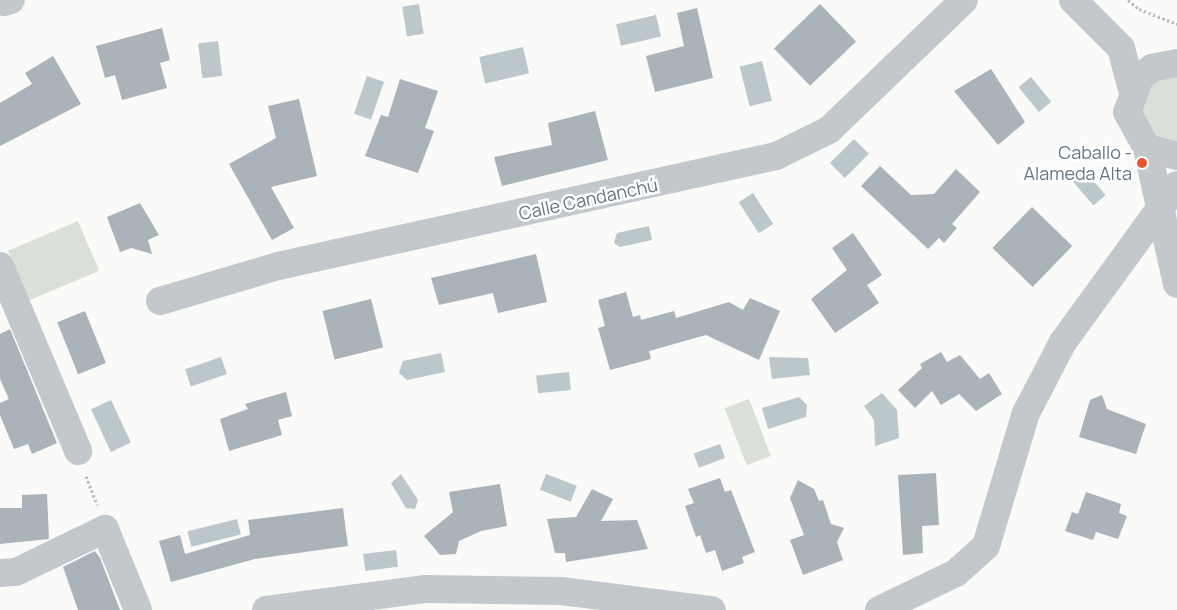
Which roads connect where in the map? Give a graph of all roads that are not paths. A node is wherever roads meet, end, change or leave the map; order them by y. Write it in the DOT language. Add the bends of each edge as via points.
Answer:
graph roads {
  1 [pos="964,0"];
  2 [pos="1073,0"];
  3 [pos="1121,48"];
  4 [pos="1177,62"];
  5 [pos="1132,89"];
  6 [pos="1147,148"];
  7 [pos="1177,156"];
  8 [pos="1177,184"];
  9 [pos="1162,208"];
  10 [pos="0,266"];
  11 [pos="1177,284"];
  12 [pos="160,300"];
  13 [pos="78,451"];
  14 [pos="0,573"];
  15 [pos="138,610"];
  16 [pos="266,610"];
  17 [pos="712,610"];
  18 [pos="879,610"];
  1 -- 12 [label="street, Calle Candanchú" via="829,130 776,156 278,266"];
  2 -- 3 [label="street"];
  3 -- 4 [label="street"];
  3 -- 5 [label="street"];
  4 -- 5 [label="street" via="1152,68"];
  5 -- 6 [label="street" via="1128,112"];
  6 -- 7 [label="street"];
  6 -- 9 [label="street"];
  8 -- 9 [label="street"];
  9 -- 11 [label="street"];
  9 -- 18 [label="street" via="1120,260 1058,351 1026,413 986,546 956,573"];
  10 -- 13 [label="street"];
  14 -- 15 [label="street" via="16,572 105,529"];
  16 -- 17 [label="street" via="426,589 561,591"];
}
